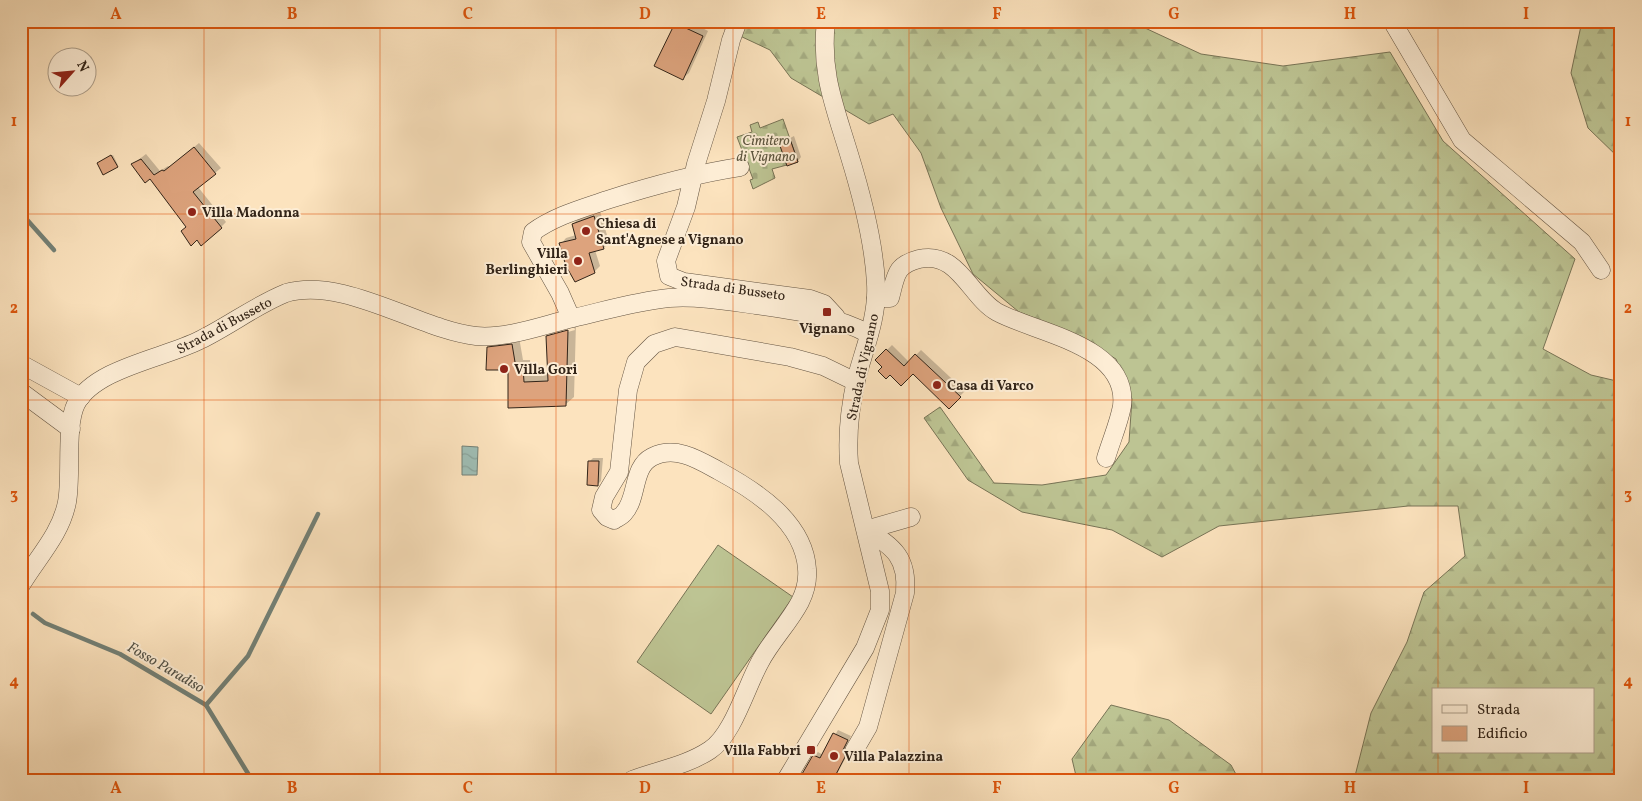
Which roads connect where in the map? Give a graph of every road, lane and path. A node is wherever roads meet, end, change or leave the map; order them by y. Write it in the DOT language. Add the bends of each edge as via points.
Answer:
graph roads {
  1 [pos="738,21"];
  2 [pos="826,21"];
  3 [pos="1392,21"];
  4 [pos="740,167"];
  5 [pos="693,174"];
  6 [pos="1601,270"];
  7 [pos="876,298"];
  8 [pos="571,318"];
  9 [pos="836,319"];
  10 [pos="868,334"];
  11 [pos="21,364"];
  12 [pos="856,382"];
  13 [pos="21,392"];
  14 [pos="81,397"];
  15 [pos="71,429"];
  16 [pos="1106,458"];
  17 [pos="911,517"];
  18 [pos="866,530"];
  19 [pos="21,585"];
  20 [pos="854,750"];
  21 [pos="632,780"];
  22 [pos="786,780"];
  1 -- 5 [label="street, Strada di Busseto"];
  2 -- 7 [label="street, Strada di Vignano" via="823,55 831,100 861,200 873,258"];
  3 -- 6 [label="street" via="1462,140 1582,242"];
  4 -- 5 [label="street"];
  5 -- 8 [label="street" via="570,213 549,221 531,234 531,242"];
  5 -- 9 [label="street, Strada di Busseto" via="686,207 666,261 669,276 684,282 810,299 830,308"];
  7 -- 10 [label="street, Strada di Vignano"];
  7 -- 16 [label="street" via="890,298 898,270 909,262 927,257 952,265 982,301 996,312 1074,342 1100,359 1113,374 1122,406"];
  8 -- 9 [label="street, Strada di Busseto" via="677,298 730,301"];
  8 -- 14 [label="street, Strada di Busseto" via="501,334 476,336 353,298 314,291 292,291 200,340 116,373"];
  9 -- 10 [label="street, Strada di Busseto"];
  10 -- 12 [label="street, Strada di Vignano"];
  11 -- 14 [label="street"];
  12 -- 18 [label="street, Strada di Vignano" via="849,430 849,463"];
  12 -- 21 [label="street" via="823,366 790,357 674,337 654,344 636,362 628,390 619,472 604,497 601,510 614,520 624,513 642,467 650,458 666,452 682,453 748,487 774,508 804,553 807,580 801,601 760,661 723,738 710,750 670,769"];
  13 -- 15 [label="street"];
  14 -- 15 [label="street, Strada di Busseto" via="73,412"];
  15 -- 19 [label="street, Strada di Busseto" via="65,510 53,537"];
  17 -- 18 [label="street"];
  18 -- 20 [label="street" via="898,554 906,579 868,728"];
  18 -- 22 [label="street, Strada di Vignano" via="880,591 880,610 875,627 848,679"];
}
